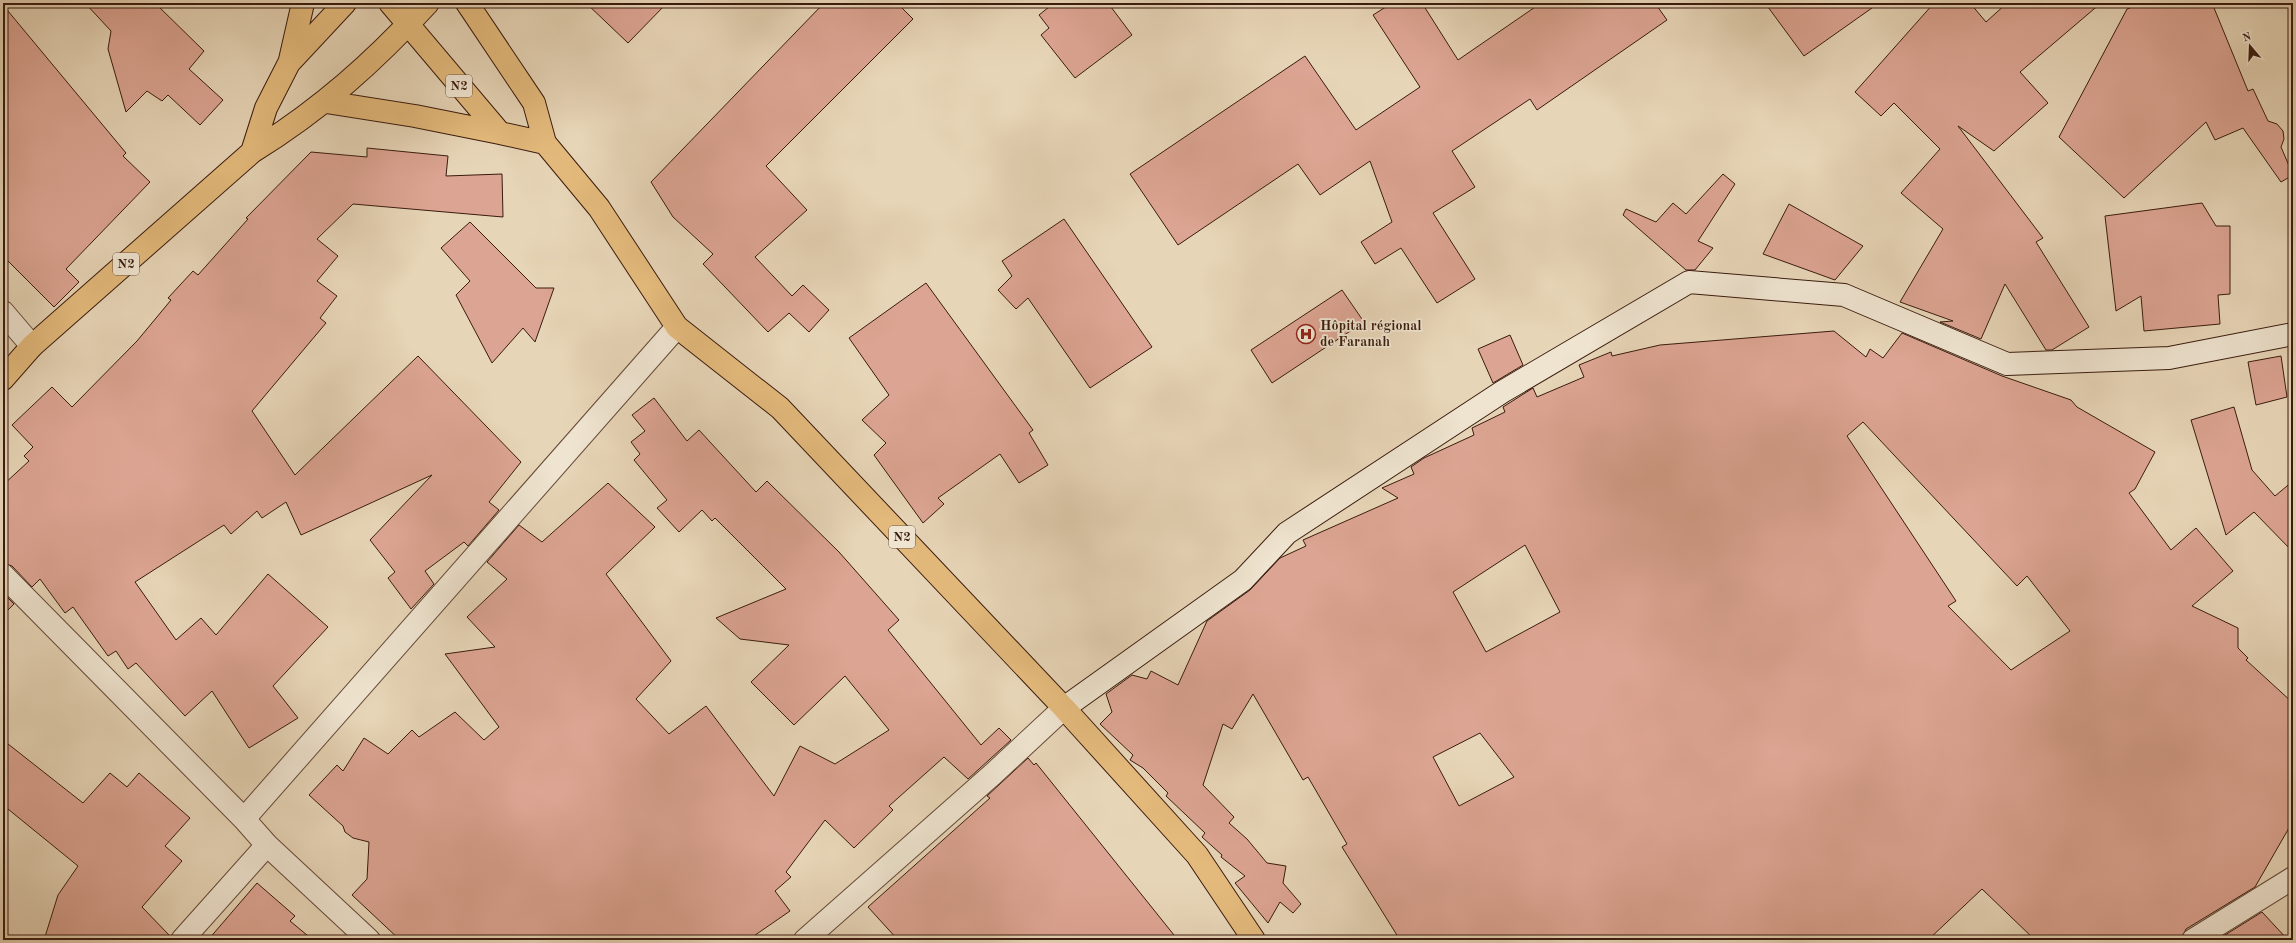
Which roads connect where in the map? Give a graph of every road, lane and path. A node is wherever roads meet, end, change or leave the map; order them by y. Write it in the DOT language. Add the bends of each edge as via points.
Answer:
graph roads {
  1 [pos="304,3"];
  2 [pos="345,3"];
  3 [pos="390,3"];
  4 [pos="428,3"];
  5 [pos="467,3"];
  6 [pos="408,25"];
  7 [pos="289,63"];
  8 [pos="326,102"];
  9 [pos="500,133"];
  10 [pos="545,143"];
  11 [pos="252,152"];
  12 [pos="3,312"];
  13 [pos="677,327"];
  14 [pos="2293,334"];
  15 [pos="32,346"];
  16 [pos="3,379"];
  17 [pos="3,574"];
  18 [pos="1064,708"];
  19 [pos="244,819"];
  20 [pos="267,845"];
  21 [pos="2293,878"];
  22 [pos="182,940"];
  23 [pos="369,940"];
  24 [pos="805,940"];
  25 [pos="1254,940"];
  26 [pos="2193,940"];
  1 -- 7 [label="highway"];
  2 -- 7 [label="highway"];
  3 -- 6 [label="highway, N2"];
  4 -- 6 [label="highway, N2"];
  5 -- 10 [label="highway, N2" via="534,103"];
  6 -- 8 [label="highway, N2"];
  6 -- 9 [label="highway, N2"];
  7 -- 11 [label="highway" via="266,108"];
  8 -- 9 [label="highway" via="416,116"];
  8 -- 11 [label="highway, N2" via="287,131"];
  9 -- 10 [label="highway"];
  10 -- 13 [label="highway, N2" via="599,208"];
  11 -- 15 [label="highway, N2"];
  12 -- 15 [label="street"];
  13 -- 18 [label="highway, N2" via="780,408"];
  13 -- 19 [label="street"];
  14 -- 18 [label="street" via="2169,358 2007,364 1844,295 1689,282 1502,392 1287,533 1243,580"];
  15 -- 16 [label="highway, N2"];
  17 -- 19 [label="street"];
  18 -- 24 [label="street" via="994,774"];
  18 -- 25 [label="highway, N2" via="1197,855"];
  19 -- 20 [label="street"];
  20 -- 22 [label="street"];
  20 -- 23 [label="street"];
  21 -- 26 [label="street"];
}
